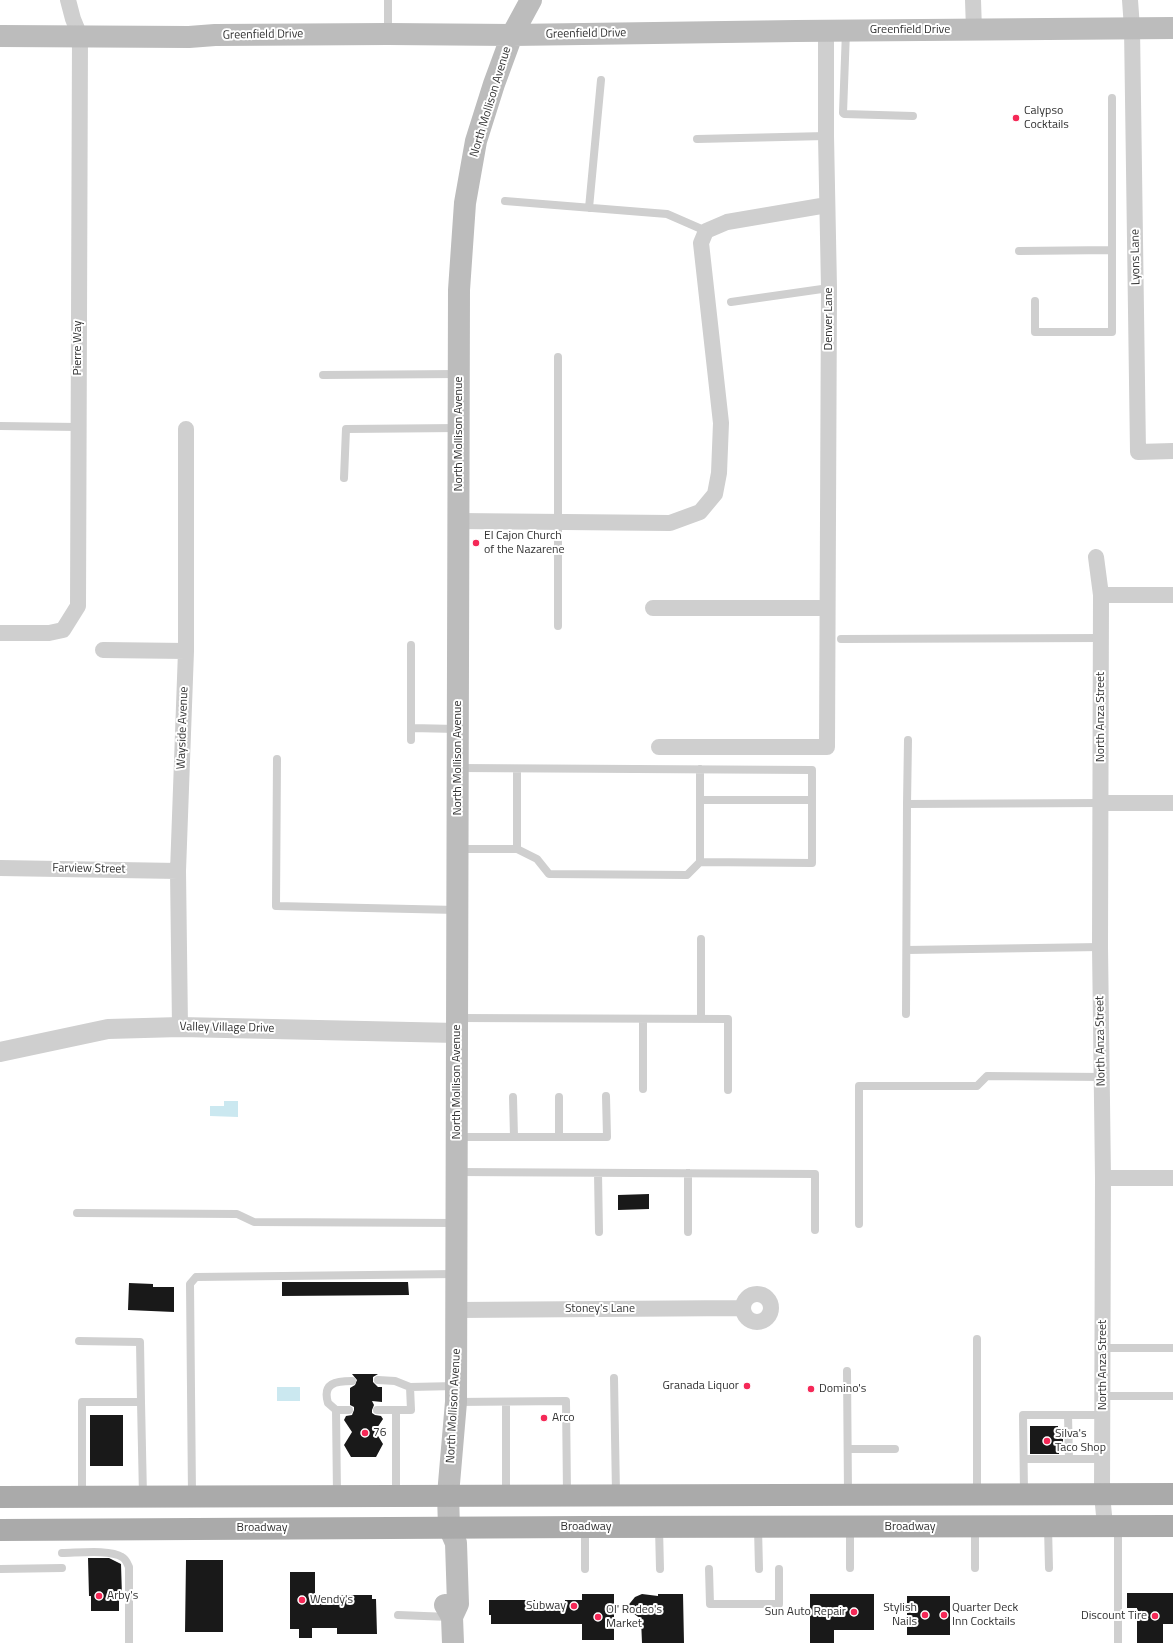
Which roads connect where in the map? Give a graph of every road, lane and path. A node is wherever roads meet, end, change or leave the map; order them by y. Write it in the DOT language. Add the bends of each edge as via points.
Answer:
graph roads {
  1 [pos="68,0"];
  2 [pos="388,0"];
  3 [pos="531,0"];
  4 [pos="973,0"];
  5 [pos="1130,0"];
  6 [pos="1132,28"];
  7 [pos="1173,28"];
  8 [pos="836,30"];
  9 [pos="974,30"];
  10 [pos="388,34"];
  11 [pos="512,35"];
  12 [pos="0,36"];
  13 [pos="80,36"];
  14 [pos="601,80"];
  15 [pos="1112,98"];
  16 [pos="914,116"];
  17 [pos="826,136"];
  18 [pos="697,139"];
  19 [pos="505,201"];
  20 [pos="827,205"];
  21 [pos="589,208"];
  22 [pos="706,231"];
  23 [pos="1112,250"];
  24 [pos="1019,251"];
  25 [pos="829,288"];
  26 [pos="1035,301"];
  27 [pos="731,302"];
  28 [pos="558,357"];
  29 [pos="324,374"];
  30 [pos="459,374"];
  31 [pos="0,426"];
  32 [pos="78,427"];
  33 [pos="458,428"];
  34 [pos="186,429"];
  35 [pos="1173,451"];
  36 [pos="344,478"];
  37 [pos="458,520"];
  38 [pos="558,522"];
  39 [pos="1096,557"];
  40 [pos="1101,595"];
  41 [pos="1173,595"];
  42 [pos="653,608"];
  43 [pos="827,608"];
  44 [pos="558,626"];
  45 [pos="0,633"];
  46 [pos="841,638"];
  47 [pos="1101,638"];
  48 [pos="411,645"];
  49 [pos="103,650"];
  50 [pos="186,651"];
  51 [pos="411,728"];
  52 [pos="458,729"];
  53 [pos="411,740"];
  54 [pos="908,740"];
  55 [pos="659,747"];
  56 [pos="277,759"];
  57 [pos="458,768"];
  58 [pos="517,769"];
  59 [pos="700,769"];
  60 [pos="700,800"];
  61 [pos="812,800"];
  62 [pos="1100,803"];
  63 [pos="1173,803"];
  64 [pos="907,804"];
  65 [pos="458,849"];
  66 [pos="517,849"];
  67 [pos="700,862"];
  68 [pos="0,868"];
  69 [pos="178,871"];
  70 [pos="457,910"];
  71 [pos="701,940"];
  72 [pos="1100,947"];
  73 [pos="907,950"];
  74 [pos="906,1014"];
  75 [pos="643,1019"];
  76 [pos="701,1019"];
  77 [pos="457,1026"];
  78 [pos="180,1027"];
  79 [pos="0,1052"];
  80 [pos="1102,1077"];
  81 [pos="643,1089"];
  82 [pos="728,1090"];
  83 [pos="606,1096"];
  84 [pos="513,1097"];
  85 [pos="559,1097"];
  86 [pos="457,1137"];
  87 [pos="514,1137"];
  88 [pos="559,1137"];
  89 [pos="457,1172"];
  90 [pos="598,1173"];
  91 [pos="688,1173"];
  92 [pos="1103,1178"];
  93 [pos="1173,1178"];
  94 [pos="77,1213"];
  95 [pos="457,1223"];
  96 [pos="859,1224"];
  97 [pos="815,1230"];
  98 [pos="599,1232"];
  99 [pos="688,1232"];
  100 [pos="457,1274"];
  101 [pos="743,1308"];
  102 [pos="457,1310"];
  103 [pos="977,1339"];
  104 [pos="79,1341"];
  105 [pos="1103,1348"];
  106 [pos="1173,1348"];
  107 [pos="847,1372"];
  108 [pos="614,1378"];
  109 [pos="378,1380"];
  110 [pos="352,1381"];
  111 [pos="410,1387"];
  112 [pos="456,1394"];
  113 [pos="1103,1396"];
  114 [pos="1173,1396"];
  115 [pos="141,1402"];
  116 [pos="506,1402"];
  117 [pos="336,1410"];
  118 [pos="349,1410"];
  119 [pos="377,1410"];
  120 [pos="396,1410"];
  121 [pos="1068,1415"];
  122 [pos="1103,1415"];
  123 [pos="848,1449"];
  124 [pos="895,1449"];
  125 [pos="1024,1459"];
  126 [pos="1070,1459"];
  127 [pos="1103,1459"];
  128 [pos="848,1494"];
  129 [pos="977,1494"];
  130 [pos="1024,1494"];
  131 [pos="1102,1494"];
  132 [pos="1173,1494"];
  133 [pos="448,1495"];
  134 [pos="506,1495"];
  135 [pos="567,1495"];
  136 [pos="616,1495"];
  137 [pos="192,1496"];
  138 [pos="336,1496"];
  139 [pos="396,1496"];
  140 [pos="0,1497"];
  141 [pos="82,1497"];
  142 [pos="143,1497"];
  143 [pos="1048,1526"];
  144 [pos="1112,1526"];
  145 [pos="1173,1526"];
  146 [pos="448,1527"];
  147 [pos="585,1527"];
  148 [pos="659,1527"];
  149 [pos="758,1527"];
  150 [pos="850,1527"];
  151 [pos="975,1527"];
  152 [pos="0,1530"];
  153 [pos="62,1553"];
  154 [pos="62,1568"];
  155 [pos="850,1568"];
  156 [pos="975,1568"];
  157 [pos="1049,1568"];
  158 [pos="0,1569"];
  159 [pos="585,1569"];
  160 [pos="660,1569"];
  161 [pos="709,1569"];
  162 [pos="759,1569"];
  163 [pos="779,1569"];
  164 [pos="398,1615"];
  165 [pos="452,1617"];
  166 [pos="129,1643"];
  167 [pos="453,1643"];
  168 [pos="1118,1643"];
  1 -- 13 [label="street, Pierre Way"];
  2 -- 10 [label="lane"];
  3 -- 11 [label="main road, North Mollison Avenue"];
  4 -- 9 [label="street"];
  5 -- 6 [label="street"];
  6 -- 7 [label="main road, Greenfield Drive"];
  6 -- 9 [label="main road, Greenfield Drive"];
  6 -- 35 [label="street, Lyons Lane" via="1138,452"];
  8 -- 9 [label="main road, Greenfield Drive"];
  8 -- 11 [label="main road, Greenfield Drive"];
  8 -- 16 [label="lane" via="842,113"];
  8 -- 17 [label="street, Denver Lane"];
  10 -- 11 [label="main road, Greenfield Drive"];
  10 -- 13 [label="main road, Greenfield Drive"];
  11 -- 30 [label="main road, North Mollison Avenue" via="476,141 465,203 459,290"];
  12 -- 13 [label="main road, Greenfield Drive"];
  13 -- 32 [label="street, Pierre Way"];
  14 -- 21 [label="lane"];
  15 -- 23 [label="lane"];
  17 -- 18 [label="lane"];
  17 -- 20 [label="street, Denver Lane"];
  19 -- 21 [label="lane"];
  20 -- 22 [label="street" via="727,222"];
  20 -- 25 [label="street, Denver Lane"];
  21 -- 22 [label="lane" via="667,214"];
  22 -- 38 [label="street" via="701,243 721,423 719,473 715,494 700,512 670,523"];
  23 -- 24 [label="lane"];
  23 -- 26 [label="lane" via="1112,332 1035,332"];
  25 -- 27 [label="lane"];
  25 -- 43 [label="street, Denver Lane"];
  28 -- 38 [label="lane"];
  29 -- 30 [label="lane"];
  30 -- 33 [label="main road, North Mollison Avenue"];
  31 -- 32 [label="lane"];
  32 -- 45 [label="street, Pierre Way" via="78,606 63,630 49,633"];
  33 -- 36 [label="lane" via="346,429"];
  33 -- 37 [label="main road, North Mollison Avenue"];
  34 -- 50 [label="street, Wayside Avenue"];
  37 -- 38 [label="street"];
  37 -- 52 [label="main road, North Mollison Avenue"];
  38 -- 44 [label="lane"];
  39 -- 40 [label="street, North Anza Street"];
  40 -- 41 [label="street"];
  40 -- 47 [label="street, North Anza Street"];
  42 -- 43 [label="street"];
  43 -- 55 [label="street, Denver Lane" via="827,747"];
  46 -- 47 [label="lane"];
  47 -- 62 [label="street, North Anza Street"];
  48 -- 51 [label="lane"];
  49 -- 50 [label="street"];
  50 -- 69 [label="street, Wayside Avenue"];
  51 -- 52 [label="lane"];
  51 -- 53 [label="lane"];
  52 -- 57 [label="main road, North Mollison Avenue"];
  54 -- 64 [label="lane"];
  56 -- 70 [label="lane" via="276,906"];
  57 -- 58 [label="lane"];
  57 -- 65 [label="main road, North Mollison Avenue"];
  58 -- 59 [label="lane"];
  58 -- 66 [label="lane"];
  59 -- 60 [label="lane"];
  59 -- 61 [label="lane" via="812,770"];
  60 -- 61 [label="lane"];
  60 -- 67 [label="lane"];
  61 -- 67 [label="lane" via="812,863"];
  62 -- 63 [label="street"];
  62 -- 64 [label="lane"];
  62 -- 72 [label="street, North Anza Street"];
  64 -- 73 [label="lane"];
  65 -- 66 [label="lane"];
  65 -- 70 [label="main road, North Mollison Avenue"];
  66 -- 67 [label="lane" via="537,859 549,874 686,875"];
  68 -- 69 [label="street, Farview Street"];
  69 -- 78 [label="street, Wayside Avenue"];
  70 -- 77 [label="main road, North Mollison Avenue"];
  71 -- 76 [label="lane"];
  72 -- 73 [label="lane"];
  72 -- 80 [label="street, North Anza Street"];
  73 -- 74 [label="lane"];
  75 -- 76 [label="lane"];
  75 -- 77 [label="lane"];
  75 -- 81 [label="lane"];
  76 -- 82 [label="lane" via="728,1019"];
  77 -- 78 [label="street, Valley Village Drive"];
  77 -- 86 [label="main road, North Mollison Avenue"];
  78 -- 79 [label="street, Valley Village Drive" via="108,1029"];
  80 -- 92 [label="street, North Anza Street"];
  80 -- 96 [label="lane" via="987,1076 977,1086 859,1086"];
  83 -- 88 [label="lane" via="607,1137"];
  84 -- 87 [label="lane"];
  85 -- 88 [label="lane"];
  86 -- 87 [label="lane"];
  86 -- 89 [label="main road, North Mollison Avenue"];
  87 -- 88 [label="lane"];
  89 -- 90 [label="lane"];
  89 -- 95 [label="main road, North Mollison Avenue"];
  90 -- 91 [label="lane"];
  90 -- 98 [label="lane"];
  91 -- 97 [label="lane" via="815,1174"];
  91 -- 99 [label="lane"];
  92 -- 93 [label="street"];
  92 -- 105 [label="street, North Anza Street"];
  94 -- 95 [label="lane" via="237,1214 254,1222"];
  95 -- 100 [label="main road, North Mollison Avenue"];
  100 -- 102 [label="main road, North Mollison Avenue"];
  100 -- 137 [label="lane" via="196,1277 190,1284"];
  101 -- 102 [label="street, Stoney's Lane"];
  102 -- 112 [label="main road, North Mollison Avenue"];
  103 -- 129 [label="lane"];
  104 -- 115 [label="lane" via="140,1342"];
  105 -- 106 [label="lane"];
  105 -- 113 [label="street, North Anza Street"];
  107 -- 123 [label="lane"];
  108 -- 136 [label="lane"];
  109 -- 111 [label="lane" via="395,1381"];
  110 -- 117 [label="lane" via="332,1383 327,1389 328,1403"];
  111 -- 112 [label="lane"];
  111 -- 120 [label="lane" via="411,1410"];
  112 -- 116 [label="lane"];
  112 -- 133 [label="main road, North Mollison Avenue"];
  113 -- 114 [label="lane"];
  113 -- 122 [label="street, North Anza Street"];
  115 -- 141 [label="lane" via="82,1402"];
  115 -- 142 [label="lane"];
  116 -- 134 [label="lane"];
  116 -- 135 [label="lane" via="566,1401"];
  117 -- 118 [label="lane"];
  117 -- 138 [label="lane"];
  119 -- 120 [label="lane"];
  120 -- 139 [label="lane"];
  121 -- 122 [label="lane"];
  121 -- 125 [label="lane" via="1023,1415"];
  121 -- 126 [label="lane"];
  122 -- 127 [label="street, North Anza Street"];
  123 -- 124 [label="lane"];
  123 -- 128 [label="lane"];
  125 -- 126 [label="lane"];
  125 -- 130 [label="lane"];
  126 -- 127 [label="lane"];
  127 -- 131 [label="street, North Anza Street"];
  128 -- 129 [label="main road"];
  128 -- 136 [label="main road"];
  129 -- 130 [label="main road"];
  130 -- 131 [label="main road"];
  131 -- 132 [label="main road"];
  131 -- 144 [label="street, North Anza Street"];
  133 -- 134 [label="main road"];
  133 -- 139 [label="main road"];
  133 -- 146 [label="main road, North Mollison Avenue"];
  134 -- 135 [label="main road"];
  135 -- 136 [label="main road"];
  137 -- 138 [label="main road"];
  137 -- 142 [label="main road"];
  138 -- 139 [label="main road"];
  140 -- 141 [label="main road"];
  141 -- 142 [label="main road"];
  143 -- 144 [label="main road, Broadway"];
  143 -- 151 [label="main road, Broadway"];
  143 -- 157 [label="lane"];
  144 -- 145 [label="main road, Broadway"];
  144 -- 168 [label="lane"];
  146 -- 147 [label="main road, Broadway"];
  146 -- 152 [label="main road, Broadway"];
  146 -- 165 [label="main road, North Mollison Avenue" via="442,1542 442,1574 445,1605"];
  147 -- 148 [label="main road, Broadway"];
  147 -- 159 [label="lane"];
  148 -- 149 [label="main road, Broadway"];
  148 -- 160 [label="lane"];
  149 -- 150 [label="main road, Broadway"];
  149 -- 162 [label="lane"];
  150 -- 151 [label="main road, Broadway"];
  150 -- 155 [label="lane"];
  151 -- 156 [label="lane"];
  153 -- 166 [label="lane" via="110,1553 126,1560 129,1567"];
  154 -- 158 [label="lane"];
  161 -- 163 [label="lane" via="710,1604 779,1604"];
  164 -- 165 [label="lane"];
  165 -- 167 [label="main road, North Mollison Avenue"];
}
